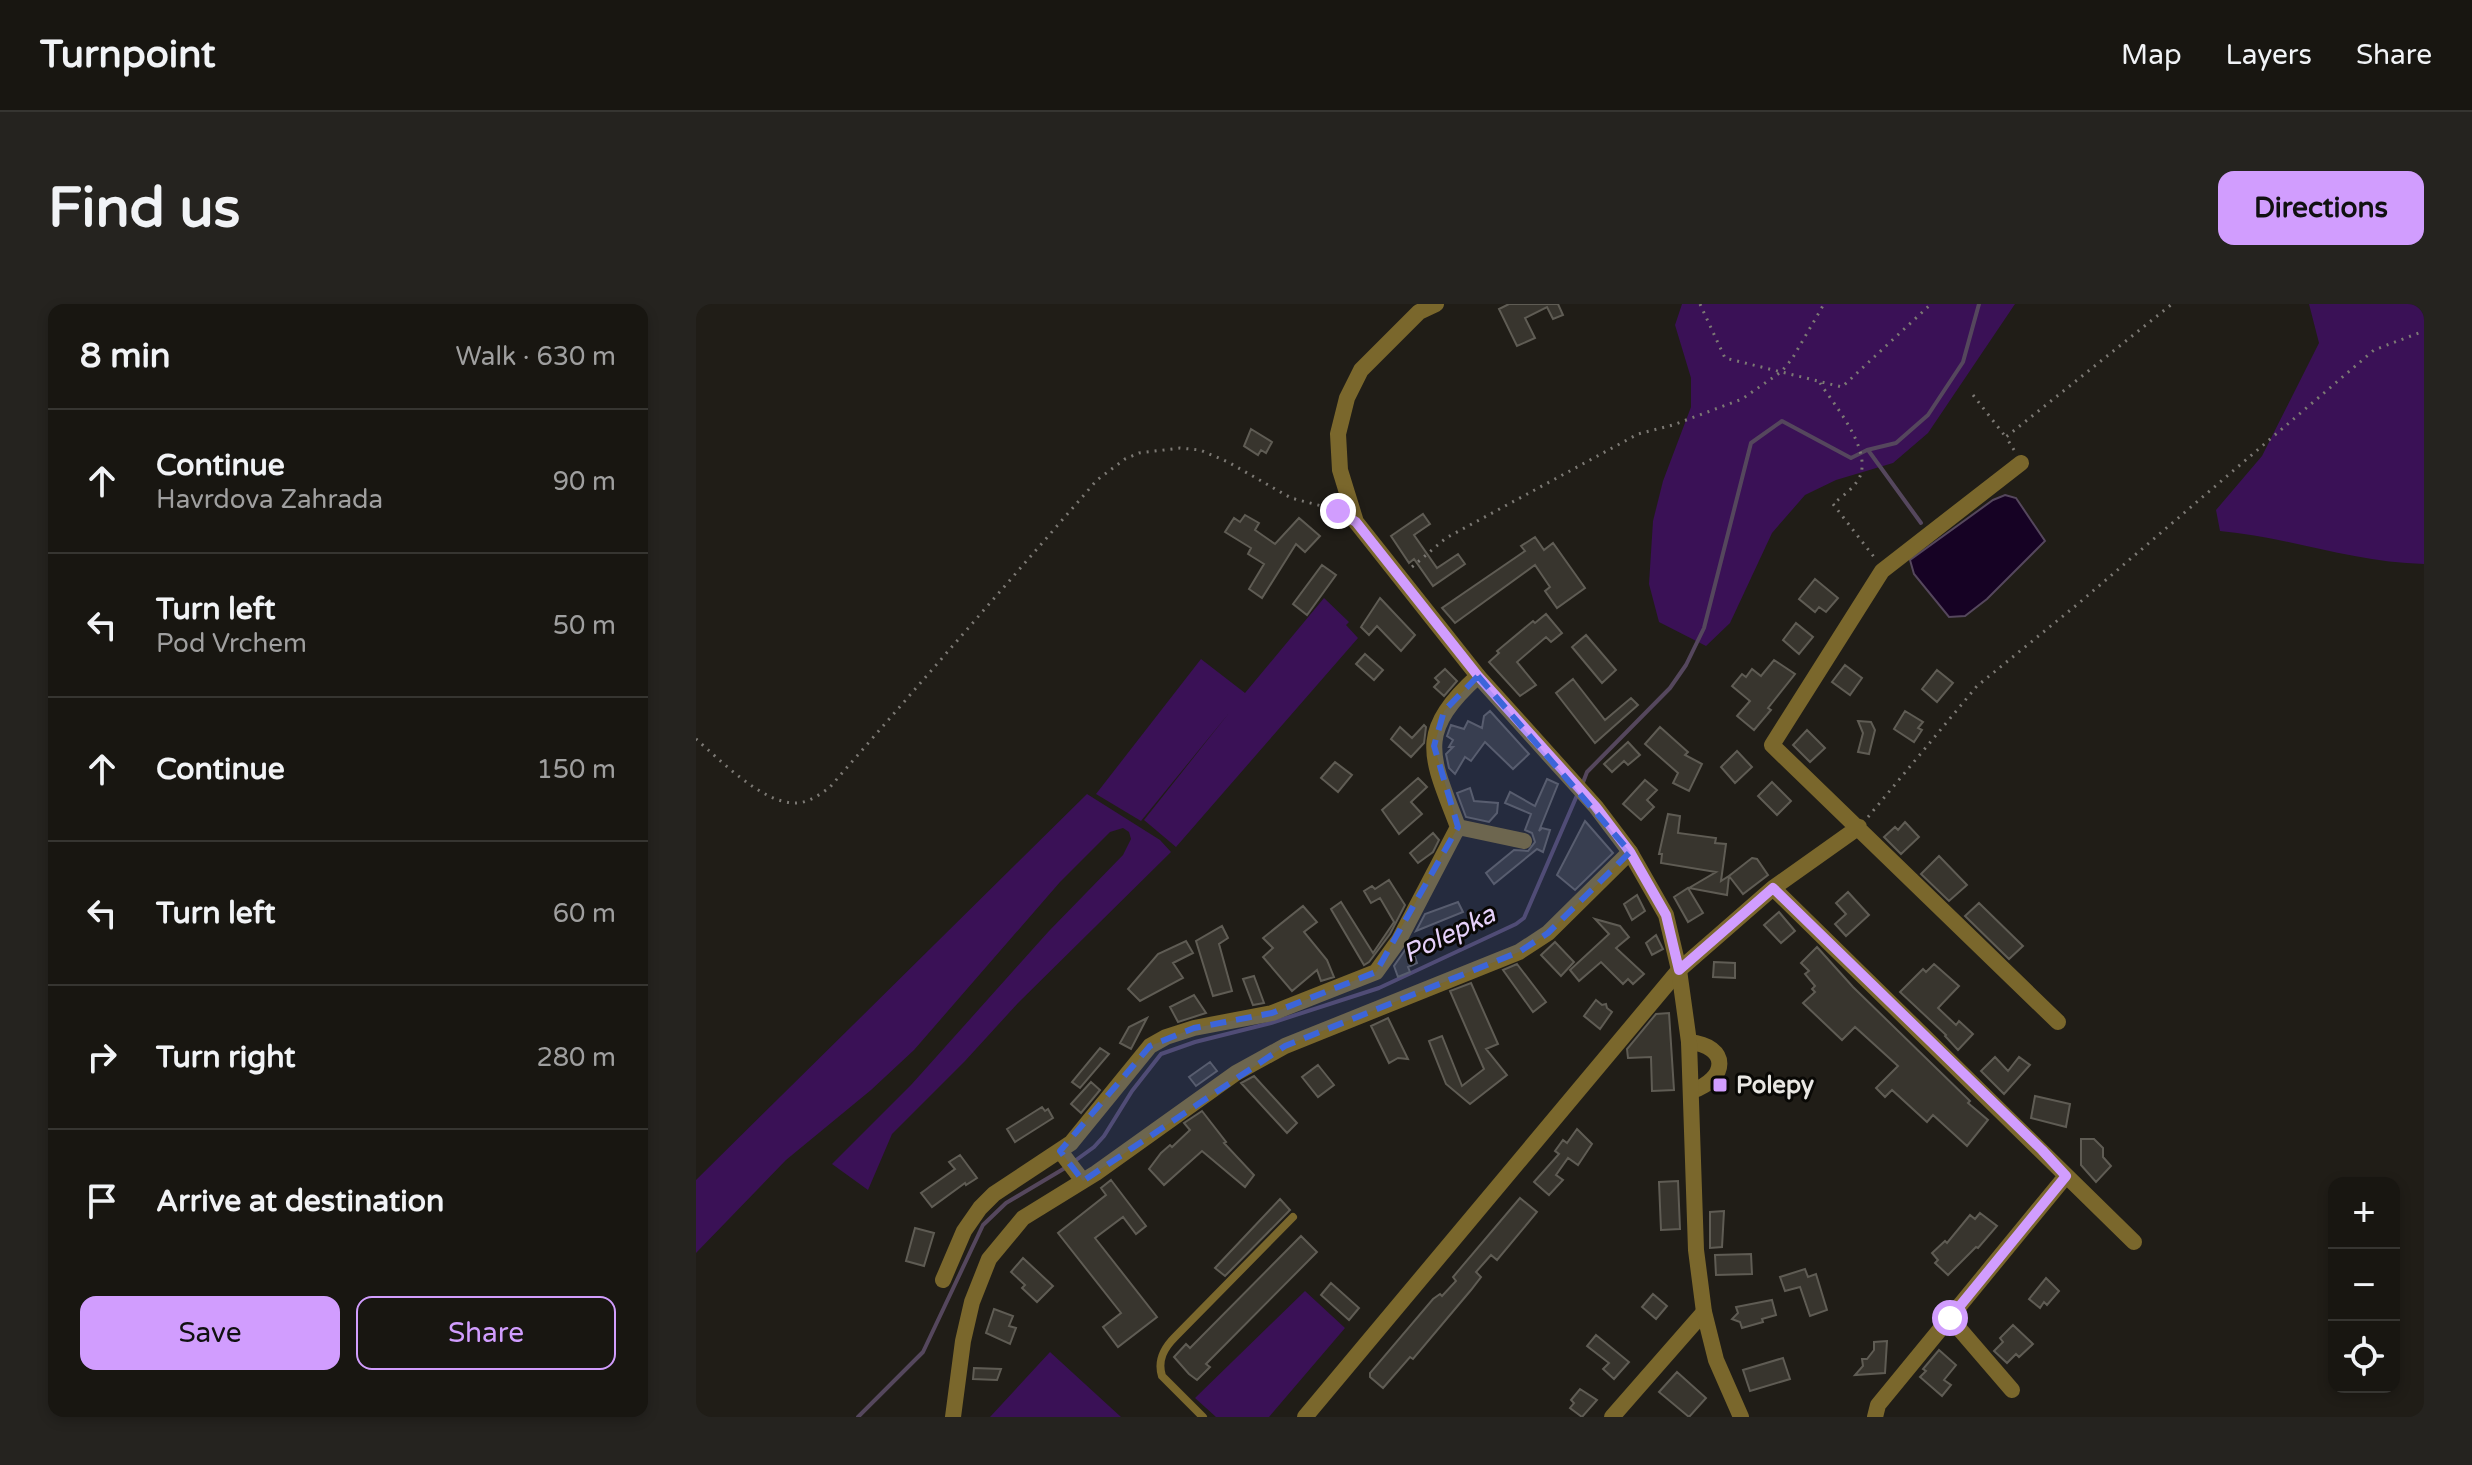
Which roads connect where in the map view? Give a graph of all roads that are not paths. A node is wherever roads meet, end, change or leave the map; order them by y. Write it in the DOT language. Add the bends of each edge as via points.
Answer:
graph roads {
  1 [pos="1436,304"];
  2 [pos="2021,463"];
  3 [pos="1478,676"];
  4 [pos="1458,827"];
  5 [pos="1859,827"];
  6 [pos="1524,841"];
  7 [pos="1630,852"];
  8 [pos="1773,888"];
  9 [pos="1679,970"];
  10 [pos="2058,1022"];
  11 [pos="1689,1042"];
  12 [pos="1692,1091"];
  13 [pos="1063,1155"];
  14 [pos="2066,1176"];
  15 [pos="1079,1177"];
  16 [pos="1293,1217"];
  17 [pos="2134,1242"];
  18 [pos="943,1280"];
  19 [pos="1704,1312"];
  20 [pos="1950,1318"];
  21 [pos="2012,1390"];
  22 [pos="953,1417"];
  23 [pos="1203,1417"];
  24 [pos="1305,1417"];
  25 [pos="1612,1417"];
  26 [pos="1741,1417"];
  27 [pos="1875,1417"];
  1 -- 3 [label="street" via="1419,312 1361,370 1338,434 1340,470 1356,522"];
  2 -- 5 [label="street" via="1884,570 1772,745"];
  3 -- 4 [label="street" via="1444,711 1433,753"];
  3 -- 7 [label="street"];
  4 -- 6 [label="street"];
  4 -- 13 [label="street" via="1399,940 1376,972 1272,1013 1194,1028 1157,1042 1142,1053"];
  5 -- 8 [label="street"];
  5 -- 10 [label="street"];
  7 -- 9 [label="street" via="1666,915"];
  7 -- 15 [label="street" via="1548,933 1519,952 1285,1046"];
  8 -- 9 [label="street"];
  8 -- 14 [label="street"];
  9 -- 11 [label="street"];
  9 -- 24 [label="street"];
  11 -- 12 [label="street"];
  11 -- 12 [label="street" via="1716,1052 1720,1064 1717,1077"];
  12 -- 19 [label="street" via="1696,1250"];
  13 -- 15 [label="street"];
  13 -- 18 [label="street" via="1003,1187 980,1208"];
  14 -- 17 [label="street"];
  14 -- 20 [label="street"];
  15 -- 22 [label="street" via="1023,1218 989,1259 969,1315"];
  16 -- 23 [label="lane" via="1162,1354 1162,1376"];
  19 -- 25 [label="street"];
  19 -- 26 [label="street" via="1716,1360"];
  20 -- 21 [label="street"];
  20 -- 27 [label="street" via="1878,1405"];
}
